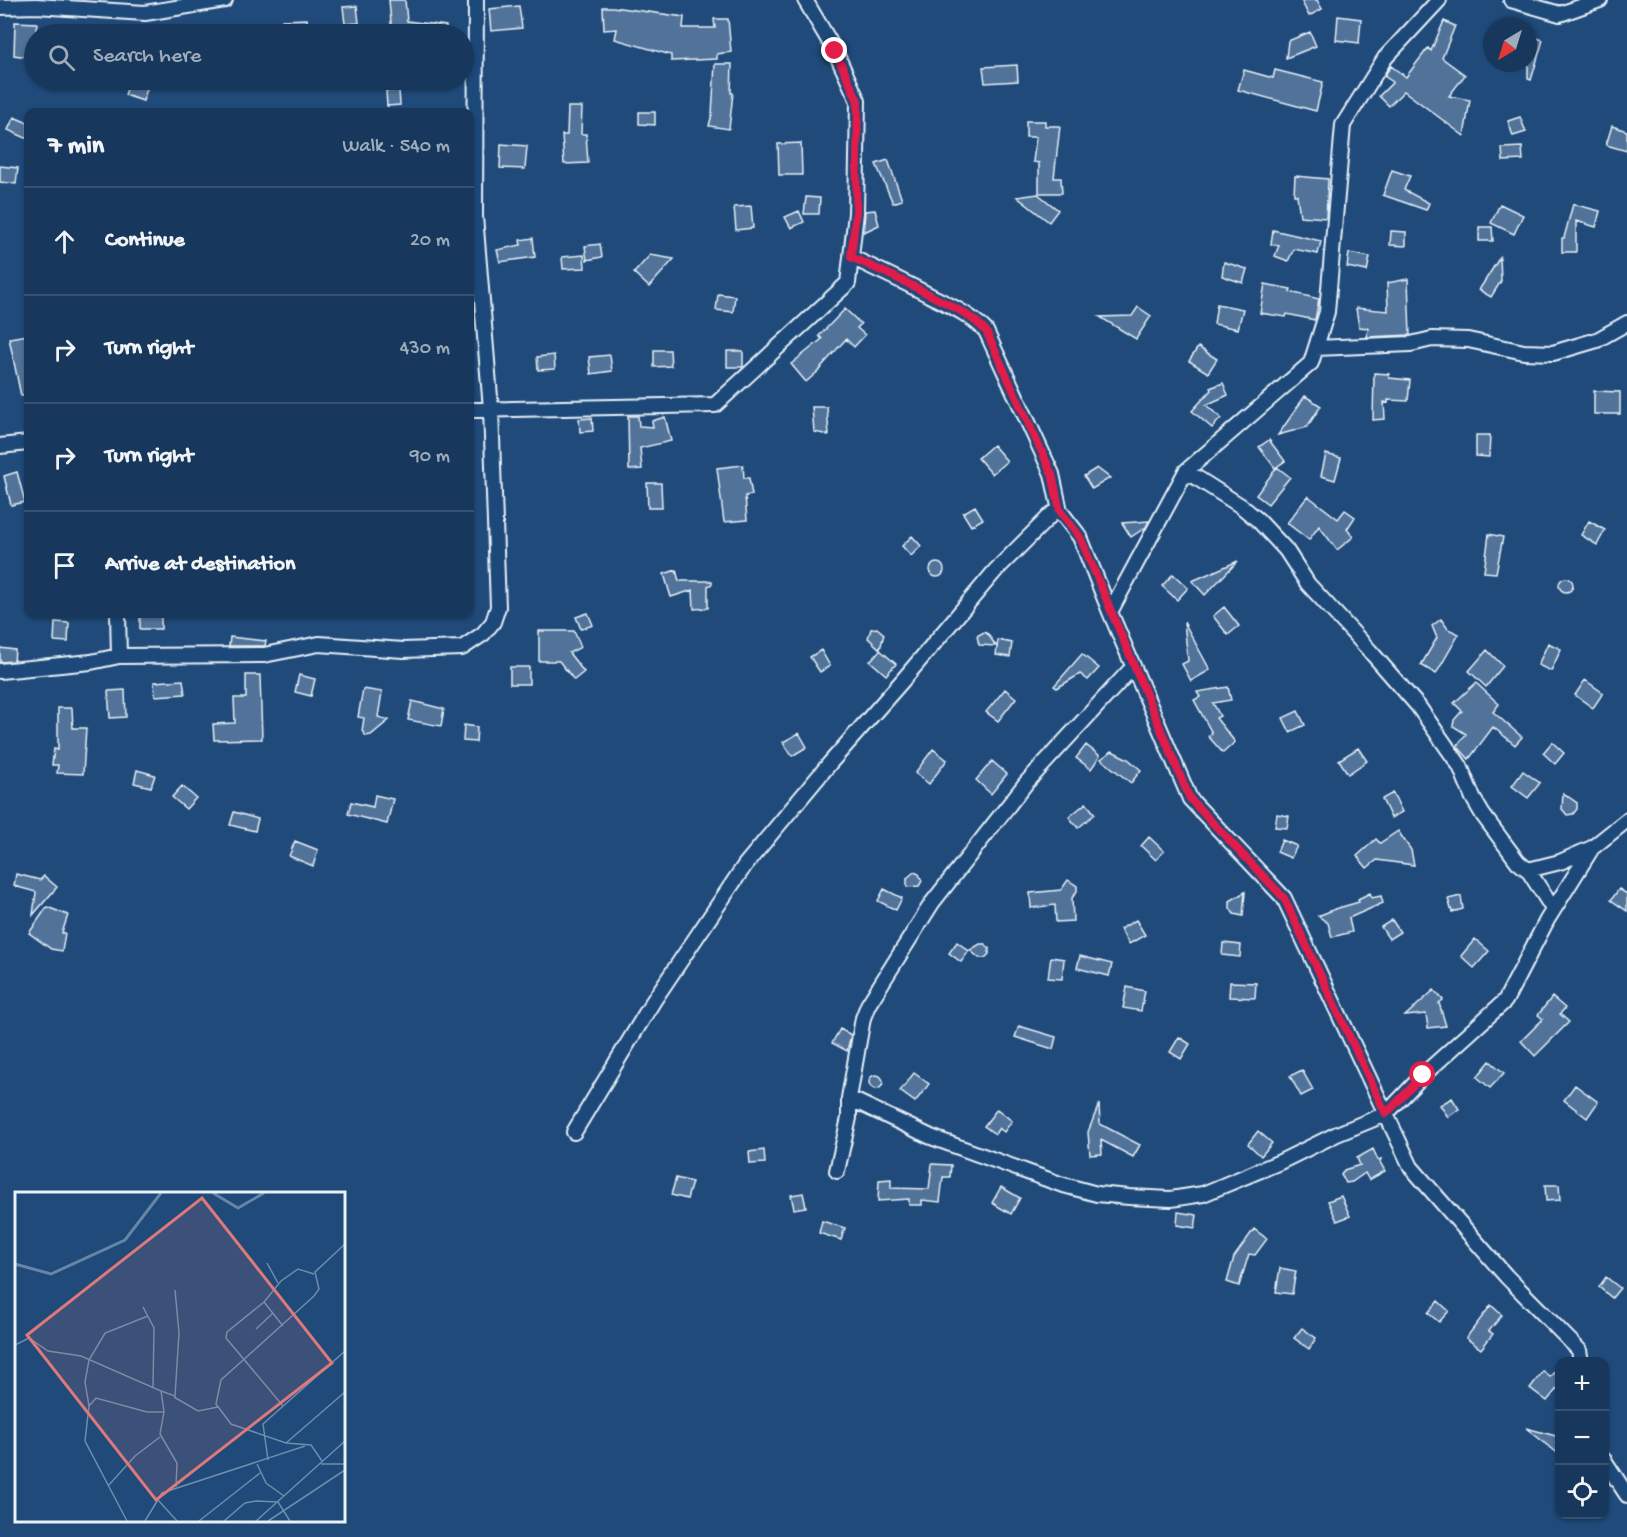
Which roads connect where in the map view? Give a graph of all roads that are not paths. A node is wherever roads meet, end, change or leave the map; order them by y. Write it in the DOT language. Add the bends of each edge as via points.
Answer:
graph roads {
  1 [pos="225,0"];
  2 [pos="476,0"];
  3 [pos="805,0"];
  4 [pos="1439,0"];
  5 [pos="1511,0"];
  6 [pos="1600,0"];
  7 [pos="0,7"];
  8 [pos="851,257"];
  9 [pos="1627,324"];
  10 [pos="1316,348"];
  11 [pos="491,409"];
  12 [pos="474,410"];
  13 [pos="24,443"];
  14 [pos="0,446"];
  15 [pos="1186,471"];
  16 [pos="1060,511"];
  17 [pos="1110,612"];
  18 [pos="117,618"];
  19 [pos="119,656"];
  20 [pos="1134,667"];
  21 [pos="0,671"];
  22 [pos="1627,820"];
  23 [pos="1592,848"];
  24 [pos="1528,870"];
  25 [pos="1554,909"];
  26 [pos="849,1098"];
  27 [pos="1386,1114"];
  28 [pos="574,1132"];
  29 [pos="837,1171"];
  30 [pos="1580,1357"];
  31 [pos="1608,1465"];
  32 [pos="1627,1495"];
  1 -- 7 [label="street" via="145,13"];
  2 -- 11 [label="street" via="476,216"];
  3 -- 8 [label="street" via="858,101 856,213"];
  4 -- 10 [label="street" via="1385,58 1343,125 1328,312"];
  5 -- 6 [label="street" via="1560,14"];
  8 -- 11 [label="street" via="848,283 715,405"];
  8 -- 16 [label="street" via="960,310 986,331 1052,474"];
  9 -- 10 [label="street" via="1597,340 1553,353 1524,352 1468,340 1432,339 1411,344"];
  10 -- 15 [label="street" via="1311,363"];
  11 -- 12 [label="street"];
  11 -- 19 [label="street" via="498,606 493,622 475,641 462,648 403,650 319,644 264,655"];
  13 -- 14 [label="street"];
  15 -- 17 [label="street"];
  15 -- 24 [label="street" via="1241,506 1286,550 1308,584 1418,706 1460,766 1483,815"];
  16 -- 17 [label="street" via="1080,537"];
  16 -- 28 [label="street" via="1052,514 995,571 745,865 654,1000"];
  17 -- 20 [label="street"];
  18 -- 19 [label="street"];
  19 -- 21 [label="street"];
  20 -- 26 [label="street" via="1026,783 932,903 868,1005"];
  20 -- 27 [label="street" via="1190,799 1284,898"];
  22 -- 23 [label="street"];
  23 -- 24 [label="street"];
  23 -- 25 [label="street"];
  24 -- 25 [label="street"];
  25 -- 27 [label="street" via="1505,1001"];
  26 -- 27 [label="street" via="931,1137 1060,1184 1097,1194 1171,1199 1203,1194"];
  26 -- 29 [label="street" via="849,1118"];
  27 -- 30 [label="street" via="1411,1167 1506,1276 1579,1350"];
  31 -- 32 [label="street"];
}
